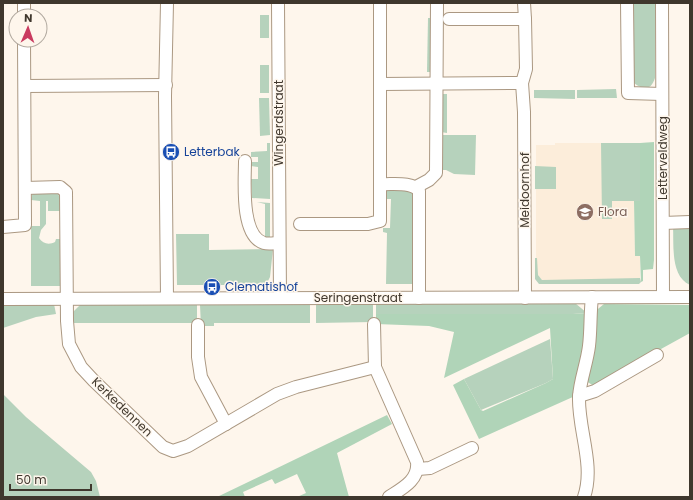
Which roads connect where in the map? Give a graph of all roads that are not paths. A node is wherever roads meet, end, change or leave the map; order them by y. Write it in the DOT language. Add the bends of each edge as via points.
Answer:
graph roads {
  1 [pos="167,3"];
  2 [pos="278,3"];
  3 [pos="380,3"];
  4 [pos="437,3"];
  5 [pos="524,3"];
  6 [pos="627,3"];
  7 [pos="662,3"];
  8 [pos="449,19"];
  9 [pos="524,19"];
  10 [pos="24,48"];
  11 [pos="522,83"];
  12 [pos="380,84"];
  13 [pos="437,84"];
  14 [pos="24,86"];
  15 [pos="166,86"];
  16 [pos="662,94"];
  17 [pos="245,161"];
  18 [pos="380,184"];
  19 [pos="416,187"];
  20 [pos="25,188"];
  21 [pos="690,222"];
  22 [pos="662,223"];
  23 [pos="300,224"];
  24 [pos="3,227"];
  25 [pos="280,244"];
  26 [pos="592,297"];
  27 [pos="663,297"];
  28 [pos="690,297"];
  29 [pos="66,298"];
  30 [pos="167,298"];
  31 [pos="280,298"];
  32 [pos="419,298"];
  33 [pos="525,298"];
  34 [pos="3,299"];
  35 [pos="374,324"];
  36 [pos="198,325"];
  37 [pos="657,355"];
  38 [pos="375,367"];
  39 [pos="579,396"];
  40 [pos="226,424"];
  41 [pos="472,448"];
  42 [pos="418,469"];
  43 [pos="389,497"];
  44 [pos="584,497"];
  1 -- 15 [label="street"];
  2 -- 25 [label="street, Wingerdstraat"];
  3 -- 12 [label="street"];
  4 -- 13 [label="street"];
  5 -- 9 [label="street, Meidoornhof"];
  6 -- 16 [label="street" via="628,93"];
  7 -- 16 [label="street, Letterveldweg"];
  8 -- 9 [label="street"];
  9 -- 11 [label="street, Meidoornhof" via="526,69"];
  10 -- 14 [label="street"];
  11 -- 13 [label="street"];
  11 -- 33 [label="street, Meidoornhof"];
  12 -- 13 [label="street"];
  12 -- 18 [label="street"];
  13 -- 19 [label="street" via="436,173"];
  14 -- 15 [label="street"];
  14 -- 20 [label="street"];
  15 -- 30 [label="street"];
  16 -- 22 [label="street, Letterveldweg"];
  17 -- 25 [label="street" via="248,225 252,233 263,243"];
  18 -- 19 [label="street"];
  18 -- 23 [label="street" via="380,221 368,224"];
  19 -- 32 [label="street" via="420,195"];
  20 -- 24 [label="street" via="25,224"];
  20 -- 29 [label="street" via="60,187 66,192"];
  21 -- 22 [label="street"];
  22 -- 27 [label="street, Letterveldweg"];
  25 -- 31 [label="street, Wingerdstraat"];
  26 -- 27 [label="street, Seringenstraat"];
  26 -- 33 [label="street, Seringenstraat"];
  26 -- 39 [label="street" via="589,346"];
  27 -- 28 [label="street, Seringenstraat"];
  29 -- 30 [label="street, Seringenstraat"];
  29 -- 34 [label="street, Seringenstraat"];
  29 -- 40 [label="street, Kerkedennen" via="69,344 81,367 164,447 173,451 188,446"];
  30 -- 31 [label="street, Seringenstraat"];
  31 -- 32 [label="street, Seringenstraat"];
  32 -- 33 [label="street, Seringenstraat"];
  35 -- 38 [label="street"];
  36 -- 40 [label="street" via="201,377"];
  37 -- 39 [label="street" via="595,390"];
  38 -- 40 [label="street, Kerkedennen" via="277,394"];
  38 -- 42 [label="street"];
  39 -- 44 [label="street" via="588,471 588,487"];
  41 -- 42 [label="street" via="430,468"];
  42 -- 43 [label="street" via="409,484"];
}
